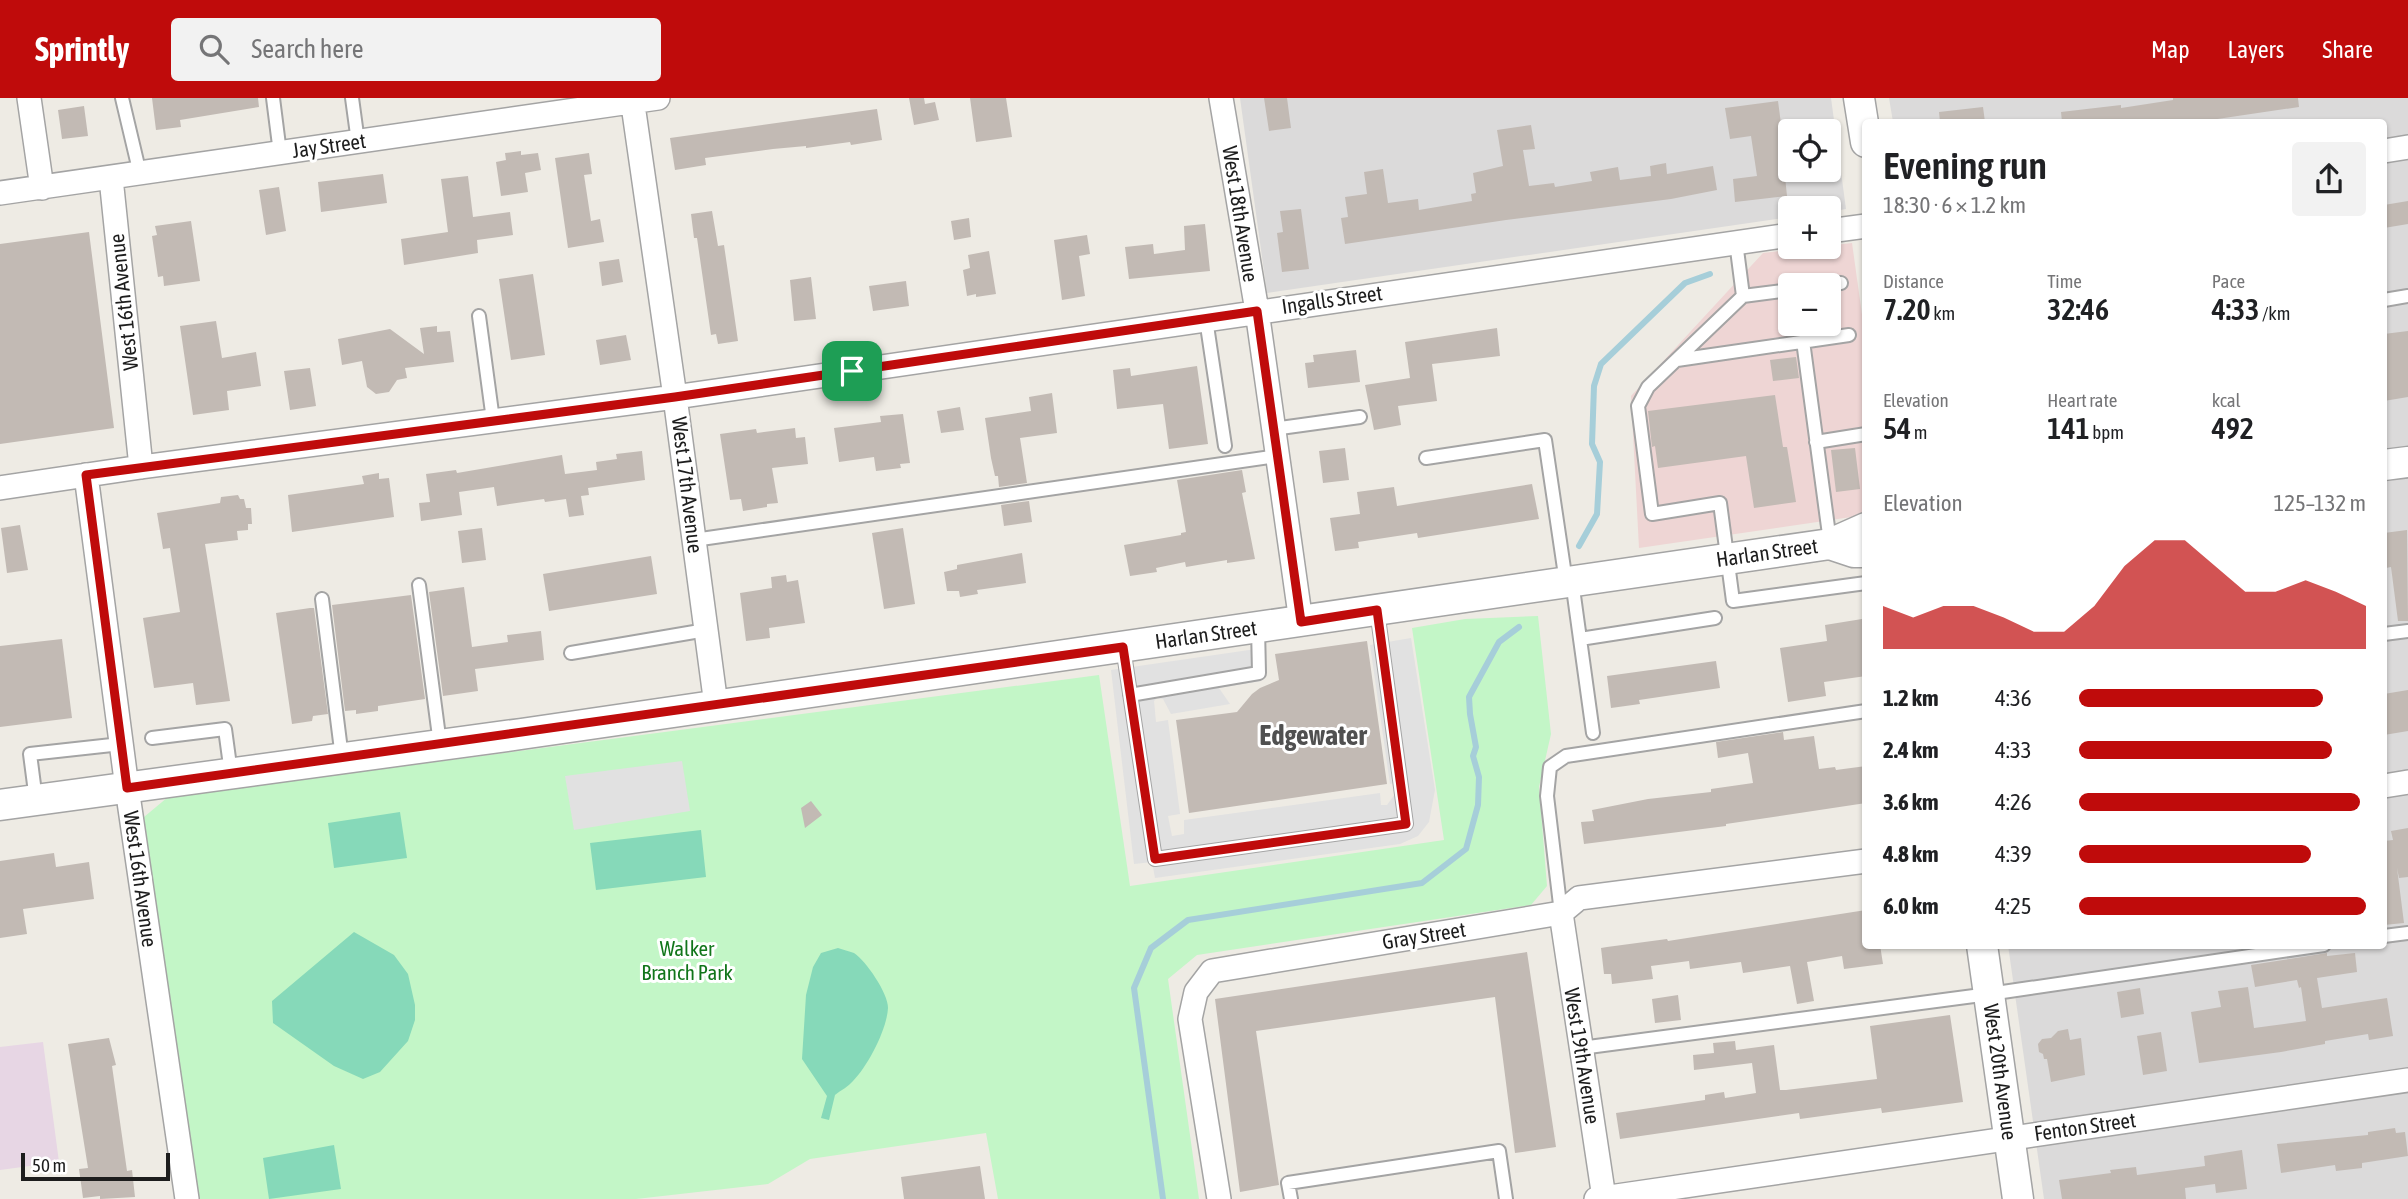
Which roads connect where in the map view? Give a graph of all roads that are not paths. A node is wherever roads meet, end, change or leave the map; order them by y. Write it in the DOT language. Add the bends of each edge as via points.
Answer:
graph roads {
  1 [pos="29,98"];
  2 [pos="122,98"];
  3 [pos="273,98"];
  4 [pos="352,98"];
  5 [pos="657,98"];
  6 [pos="1221,98"];
  7 [pos="1859,98"];
  8 [pos="632,100"];
  9 [pos="1862,119"];
  10 [pos="358,142"];
  11 [pos="2408,147"];
  12 [pos="2387,150"];
  13 [pos="280,153"];
  14 [pos="140,174"];
  15 [pos="111,178"];
  16 [pos="42,188"];
  17 [pos="0,194"];
  18 [pos="1862,227"];
  19 [pos="1841,229"];
  20 [pos="1778,237"];
  21 [pos="1736,242"];
  22 [pos="1778,292"];
  23 [pos="1742,296"];
  24 [pos="2408,296"];
  25 [pos="2387,300"];
  26 [pos="1257,311"];
  27 [pos="479,316"];
  28 [pos="1206,319"];
  29 [pos="1849,335"];
  30 [pos="1803,341"];
  31 [pos="1676,360"];
  32 [pos="675,397"];
  33 [pos="1360,417"];
  34 [pos="493,421"];
  35 [pos="1273,429"];
  36 [pos="1862,435"];
  37 [pos="1816,442"];
  38 [pos="1225,446"];
  39 [pos="1277,456"];
  40 [pos="1426,458"];
  41 [pos="2408,462"];
  42 [pos="2387,465"];
  43 [pos="141,467"];
  44 [pos="86,475"];
  45 [pos="0,488"];
  46 [pos="1862,530"];
  47 [pos="694,540"];
  48 [pos="1830,544"];
  49 [pos="1862,552"];
  50 [pos="1727,559"];
  51 [pos="1569,582"];
  52 [pos="1862,584"];
  53 [pos="419,585"];
  54 [pos="322,600"];
  55 [pos="1377,610"];
  56 [pos="1715,618"];
  57 [pos="1301,622"];
  58 [pos="1258,628"];
  59 [pos="706,630"];
  60 [pos="2408,631"];
  61 [pos="2387,634"];
  62 [pos="1580,639"];
  63 [pos="1123,647"];
  64 [pos="571,653"];
  65 [pos="1130,695"];
  66 [pos="716,705"];
  67 [pos="1862,712"];
  68 [pos="1593,733"];
  69 [pos="152,738"];
  70 [pos="121,744"];
  71 [pos="440,745"];
  72 [pos="342,758"];
  73 [pos="231,774"];
  74 [pos="2408,782"];
  75 [pos="2387,786"];
  76 [pos="127,788"];
  77 [pos="36,800"];
  78 [pos="0,805"];
  79 [pos="1862,862"];
  80 [pos="1561,913"];
  81 [pos="2408,933"];
  82 [pos="2387,936"];
  83 [pos="1983,949"];
  84 [pos="2297,949"];
  85 [pos="1989,994"];
  86 [pos="1581,1048"];
  87 [pos="2408,1080"];
  88 [pos="2009,1137"];
  89 [pos="187,1199"];
  90 [pos="1219,1199"];
  91 [pos="1291,1199"];
  92 [pos="1506,1199"];
  93 [pos="1601,1199"];
  94 [pos="2018,1199"];
  1 -- 16 [label="street"];
  2 -- 14 [label="lane"];
  3 -- 13 [label="lane"];
  4 -- 10 [label="lane"];
  5 -- 8 [label="street, Jay Street"];
  6 -- 26 [label="street, West 18th Avenue"];
  7 -- 9 [label="street"];
  8 -- 10 [label="street, Jay Street"];
  8 -- 32 [label="street, West 17th Avenue"];
  10 -- 13 [label="street, Jay Street"];
  11 -- 12 [label="street"];
  13 -- 14 [label="street, Jay Street"];
  14 -- 15 [label="street, Jay Street"];
  15 -- 16 [label="street, Jay Street"];
  15 -- 43 [label="street, West 16th Avenue"];
  16 -- 17 [label="street, Jay Street"];
  18 -- 19 [label="street"];
  20 -- 21 [label="street, Ingalls Street"];
  21 -- 23 [label="lane"];
  21 -- 26 [label="street, Ingalls Street"];
  22 -- 23 [label="lane"];
  23 -- 31 [label="lane"];
  24 -- 25 [label="lane"];
  26 -- 28 [label="street, Ingalls Street"];
  26 -- 35 [label="street, West 18th Avenue"];
  27 -- 34 [label="lane"];
  28 -- 32 [label="street, Ingalls Street"];
  28 -- 38 [label="lane"];
  29 -- 30 [label="lane"];
  30 -- 31 [label="lane"];
  30 -- 37 [label="lane"];
  31 -- 50 [label="lane" via="1648,387 1638,407 1652,514 1720,503"];
  32 -- 34 [label="street, Ingalls Street"];
  32 -- 47 [label="street, West 17th Avenue"];
  33 -- 35 [label="lane"];
  34 -- 43 [label="street, Ingalls Street"];
  35 -- 39 [label="street, West 18th Avenue"];
  36 -- 37 [label="lane"];
  37 -- 48 [label="lane"];
  39 -- 47 [label="lane"];
  39 -- 57 [label="street, West 18th Avenue"];
  40 -- 51 [label="lane" via="1545,440"];
  41 -- 42 [label="street"];
  43 -- 44 [label="street, Ingalls Street"];
  44 -- 45 [label="street, Ingalls Street"];
  44 -- 70 [label="street, West 16th Avenue"];
  46 -- 48 [label="street, Harlan Street"];
  47 -- 59 [label="street, West 17th Avenue"];
  48 -- 49 [label="street, Harlan Street"];
  48 -- 50 [label="street, Harlan Street"];
  50 -- 51 [label="street, Harlan Street"];
  50 -- 52 [label="lane" via="1733,601"];
  51 -- 55 [label="street, Harlan Street"];
  51 -- 62 [label="lane"];
  53 -- 71 [label="lane"];
  54 -- 72 [label="lane"];
  55 -- 57 [label="street, Harlan Street"];
  55 -- 65 [label="lane" via="1406,824 1155,859"];
  56 -- 62 [label="lane"];
  57 -- 58 [label="street, Harlan Street"];
  58 -- 63 [label="street, Harlan Street"];
  58 -- 65 [label="lane" via="1259,673"];
  59 -- 64 [label="lane"];
  59 -- 66 [label="street, West 17th Avenue"];
  60 -- 61 [label="lane"];
  62 -- 68 [label="lane"];
  63 -- 65 [label="lane"];
  63 -- 66 [label="street, Harlan Street"];
  66 -- 71 [label="street, Harlan Street"];
  67 -- 80 [label="lane" via="1566,756 1550,766 1547,796"];
  69 -- 73 [label="lane" via="225,729"];
  70 -- 76 [label="street, West 16th Avenue"];
  70 -- 77 [label="lane" via="30,754"];
  71 -- 72 [label="street, Harlan Street"];
  72 -- 73 [label="street, Harlan Street"];
  73 -- 76 [label="street, Harlan Street"];
  74 -- 75 [label="street"];
  76 -- 77 [label="street, Harlan Street"];
  76 -- 89 [label="street, West 16th Avenue"];
  77 -- 78 [label="street, Harlan Street"];
  79 -- 80 [label="street, Gray Street" via="1579,898"];
  80 -- 86 [label="street, West 19th Avenue"];
  80 -- 90 [label="street, Gray Street" via="1212,971 1196,992 1189,1019"];
  81 -- 82 [label="lane"];
  83 -- 85 [label="street, West 20th Avenue"];
  84 -- 85 [label="lane"];
  85 -- 86 [label="lane"];
  85 -- 88 [label="street, West 20th Avenue"];
  86 -- 93 [label="street, West 19th Avenue"];
  87 -- 88 [label="street, Fenton Street"];
  88 -- 93 [label="street, Fenton Street"];
  88 -- 94 [label="street, West 20th Avenue"];
  91 -- 92 [label="lane" via="1288,1183 1499,1151"];
}
